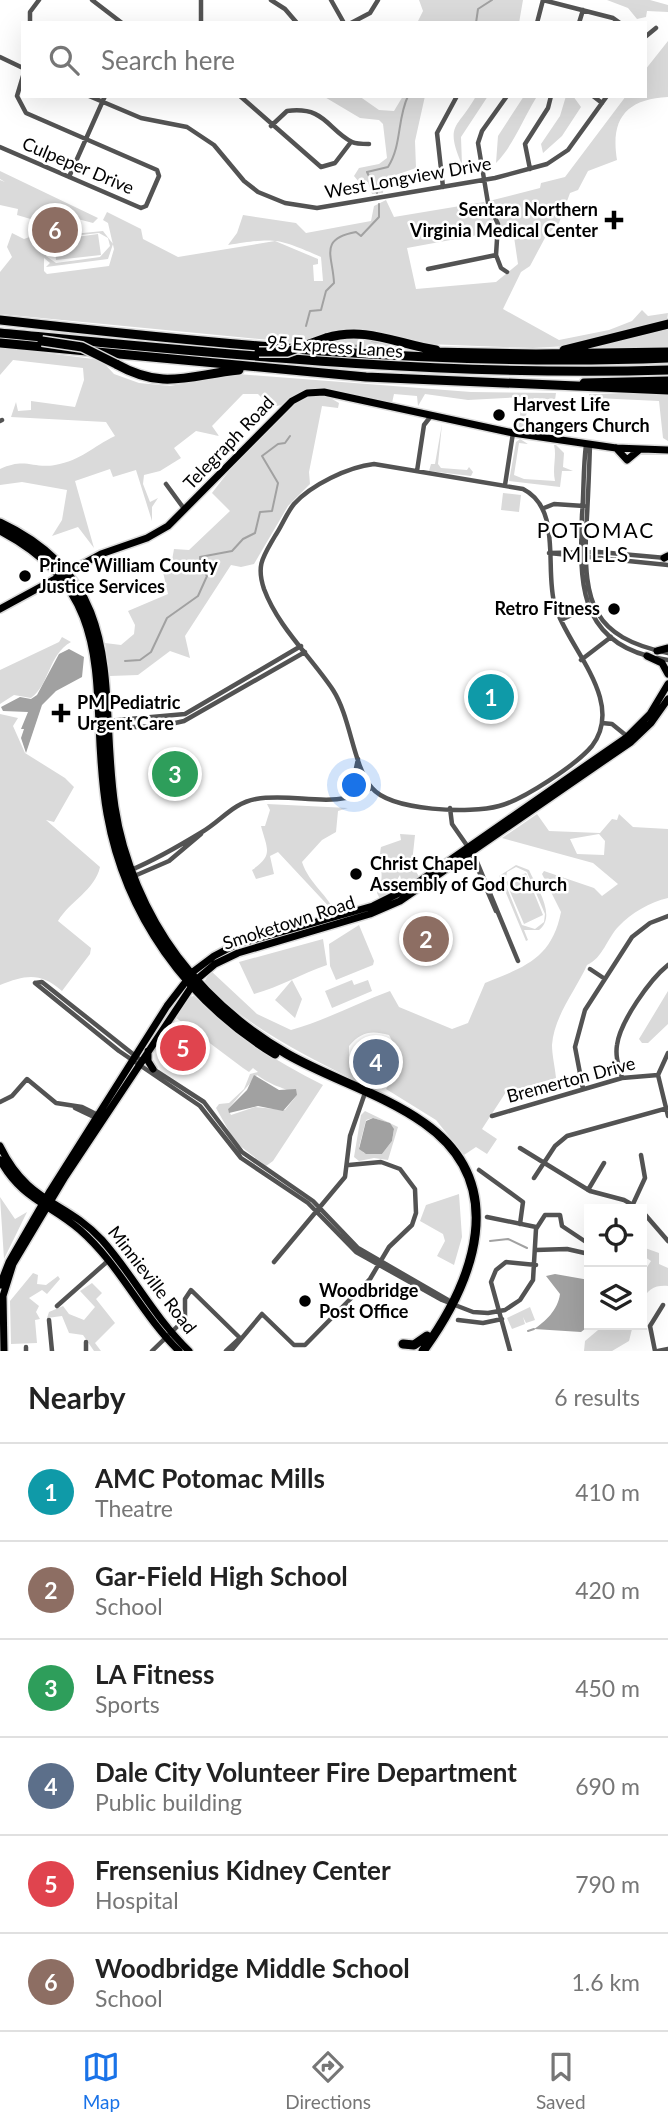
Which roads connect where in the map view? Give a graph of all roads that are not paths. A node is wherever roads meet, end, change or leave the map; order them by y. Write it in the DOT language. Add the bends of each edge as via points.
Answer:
graph roads {
  1 [pos="38,0"];
  2 [pos="92,0"];
  3 [pos="201,0"];
  4 [pos="271,0"];
  5 [pos="331,0"];
  6 [pos="377,0"];
  7 [pos="543,0"];
  8 [pos="583,10"];
  9 [pos="30,21"];
  10 [pos="119,21"];
  11 [pos="201,21"];
  12 [pos="295,21"];
  13 [pos="343,21"];
  14 [pos="355,21"];
  15 [pos="538,21"];
  16 [pos="580,21"];
  17 [pos="614,21"];
  18 [pos="656,28"];
  19 [pos="647,35"];
  20 [pos="0,57"];
  21 [pos="21,67"];
  22 [pos="21,83"];
  23 [pos="242,98"];
  24 [pos="456,98"];
  25 [pos="506,98"];
  26 [pos="550,98"];
  27 [pos="596,98"];
  28 [pos="606,98"];
  29 [pos="103,99"];
  30 [pos="602,103"];
  31 [pos="271,126"];
  32 [pos="85,140"];
  33 [pos="351,142"];
  34 [pos="369,144"];
  35 [pos="0,147"];
  36 [pos="530,169"];
  37 [pos="69,177"];
  38 [pos="484,180"];
  39 [pos="443,187"];
  40 [pos="496,254"];
  41 [pos="428,269"];
  42 [pos="507,272"];
  43 [pos="0,320"];
  44 [pos="668,324"];
  45 [pos="0,334"];
  46 [pos="0,343"];
  47 [pos="137,346"];
  48 [pos="455,352"];
  49 [pos="668,352"];
  50 [pos="346,353"];
  51 [pos="509,354"];
  52 [pos="668,358"];
  53 [pos="263,369"];
  54 [pos="668,370"];
  55 [pos="668,381"];
  56 [pos="508,384"];
  57 [pos="668,390"];
  58 [pos="416,412"];
  59 [pos="432,416"];
  60 [pos="424,425"];
  61 [pos="513,433"];
  62 [pos="588,445"];
  63 [pos="668,448"];
  64 [pos="417,471"];
  65 [pos="166,484"];
  66 [pos="505,485"];
  67 [pos="585,506"];
  68 [pos="544,508"];
  69 [pos="186,511"];
  70 [pos="0,523"];
  71 [pos="0,530"];
  72 [pos="549,553"];
  73 [pos="583,554"];
  74 [pos="667,559"];
  75 [pos="62,574"];
  76 [pos="591,606"];
  77 [pos="0,609"];
  78 [pos="561,620"];
  79 [pos="612,635"];
  80 [pos="301,646"];
  81 [pos="668,648"];
  82 [pos="657,651"];
  83 [pos="305,652"];
  84 [pos="668,653"];
  85 [pos="647,656"];
  86 [pos="581,660"];
  87 [pos="668,660"];
  88 [pos="668,674"];
  89 [pos="668,684"];
  90 [pos="668,699"];
  91 [pos="604,713"];
  92 [pos="602,723"];
  93 [pos="104,724"];
  94 [pos="610,724"];
  95 [pos="600,730"];
  96 [pos="628,741"];
  97 [pos="358,755"];
  98 [pos="355,773"];
  99 [pos="371,788"];
  100 [pos="450,808"];
  101 [pos="470,851"];
  102 [pos="128,875"];
  103 [pos="668,916"];
  104 [pos="518,961"];
  105 [pos="668,965"];
  106 [pos="590,969"];
  107 [pos="191,979"];
  108 [pos="605,979"];
  109 [pos="148,1049"];
  110 [pos="668,1053"];
  111 [pos="137,1061"];
  112 [pos="153,1069"];
  113 [pos="658,1075"];
  114 [pos="622,1078"];
  115 [pos="583,1089"];
  116 [pos="364,1095"];
  117 [pos="0,1102"];
  118 [pos="208,1109"];
  119 [pos="667,1109"];
  120 [pos="492,1116"];
  121 [pos="668,1116"];
  122 [pos="100,1119"];
  123 [pos="0,1146"];
  124 [pos="520,1148"];
  125 [pos="641,1155"];
  126 [pos="0,1160"];
  127 [pos="545,1161"];
  128 [pos="604,1163"];
  129 [pos="349,1165"];
  130 [pos="479,1170"];
  131 [pos="534,1178"];
  132 [pos="61,1184"];
  133 [pos="588,1190"];
  134 [pos="29,1196"];
  135 [pos="46,1204"];
  136 [pos="633,1204"];
  137 [pos="319,1210"];
  138 [pos="65,1212"];
  139 [pos="55,1213"];
  140 [pos="487,1217"];
  141 [pos="647,1217"];
  142 [pos="40,1219"];
  143 [pos="520,1224"];
  144 [pos="30,1225"];
  145 [pos="536,1227"];
  146 [pos="668,1227"];
  147 [pos="661,1233"];
  148 [pos="584,1241"];
  149 [pos="668,1241"];
  150 [pos="536,1250"];
  151 [pos="584,1253"];
  152 [pos="111,1257"];
  153 [pos="274,1262"];
  154 [pos="380,1263"];
  155 [pos="536,1265"];
  156 [pos="0,1285"];
  157 [pos="451,1302"];
  158 [pos="663,1305"];
  159 [pos="57,1306"];
  160 [pos="500,1311"];
  161 [pos="502,1319"];
  162 [pos="50,1320"];
  163 [pos="458,1320"];
  164 [pos="168,1335"];
  165 [pos="427,1336"];
  166 [pos="240,1338"];
  167 [pos="86,1342"];
  168 [pos="668,1349"];
  169 [pos="4,1351"];
  170 [pos="52,1351"];
  171 [pos="86,1351"];
  172 [pos="152,1351"];
  173 [pos="179,1351"];
  174 [pos="189,1351"];
  175 [pos="228,1351"];
  176 [pos="407,1351"];
  177 [pos="416,1351"];
  178 [pos="423,1351"];
  179 [pos="510,1351"];
  180 [pos="657,1351"];
  1 -- 9 [label="street"];
  2 -- 10 [label="street"];
  3 -- 11 [label="street"];
  4 -- 12 [label="street"];
  5 -- 13 [label="street"];
  6 -- 14 [label="street" via="370,13"];
  7 -- 8 [label="street"];
  7 -- 15 [label="street"];
  8 -- 16 [label="street"];
  8 -- 17 [label="street"];
  18 -- 19 [label="street"];
  20 -- 21 [label="street"];
  22 -- 32 [label="street" via="17,96 23,111"];
  23 -- 31 [label="street"];
  24 -- 39 [label="street" via="437,133"];
  25 -- 38 [label="street" via="479,139"];
  26 -- 36 [label="street" via="525,144"];
  27 -- 30 [label="street"];
  28 -- 30 [label="street, West Longview Drive"];
  29 -- 32 [label="street"];
  29 -- 39 [label="street, West Longview Drive" via="141,118 173,122 196,132 214,145 249,186 285,203 322,208"];
  30 -- 36 [label="street, West Longview Drive" via="568,150 552,162"];
  31 -- 33 [label="street" via="287,111 312,113 326,119"];
  31 -- 33 [label="street" via="321,167 333,165"];
  32 -- 37 [label="street"];
  32 -- 37 [label="street, Culpeper Drive" via="159,174 145,207"];
  33 -- 34 [label="street"];
  35 -- 37 [label="street, Culpeper Drive"];
  36 -- 38 [label="street, West Longview Drive"];
  38 -- 39 [label="street, West Longview Drive"];
  38 -- 40 [label="street" via="498,224"];
  40 -- 41 [label="street"];
  40 -- 42 [label="street"];
  43 -- 50 [label="highway"];
  44 -- 51 [label="highway" via="568,349"];
  45 -- 47 [label="highway, 95 Express Lanes"];
  45 -- 53 [label="highway, bridge" via="82,347 143,377 170,382"];
  46 -- 53 [label="highway"];
  47 -- 48 [label="highway, bridge" via="287,352 352,332"];
  47 -- 54 [label="highway, 95 Express Lanes" via="399,368"];
  48 -- 50 [label="highway"];
  48 -- 51 [label="highway"];
  49 -- 51 [label="highway"];
  50 -- 52 [label="highway" via="511,360"];
  53 -- 56 [label="highway"];
  55 -- 56 [label="highway"];
  56 -- 57 [label="highway"];
  58 -- 59 [label="main road, Telegraph Road"];
  58 -- 60 [label="street"];
  58 -- 69 [label="main road, Telegraph Road" via="324,392 302,394 281,410"];
  59 -- 60 [label="street"];
  59 -- 61 [label="main road, Telegraph Road"];
  60 -- 64 [label="street"];
  61 -- 62 [label="main road, Telegraph Road"];
  61 -- 66 [label="street"];
  62 -- 63 [label="main road, Telegraph Road" via="616,448 627,460 640,450"];
  62 -- 67 [label="street"];
  64 -- 66 [label="street"];
  64 -- 80 [label="street" via="364,466 312,489 291,509 259,568 271,603"];
  65 -- 69 [label="street"];
  66 -- 68 [label="street" via="528,491"];
  67 -- 68 [label="street" via="554,504"];
  67 -- 73 [label="street"];
  68 -- 72 [label="street"];
  69 -- 75 [label="main road, Telegraph Road" via="151,536"];
  70 -- 75 [label="highway" via="33,542"];
  71 -- 75 [label="highway"];
  72 -- 73 [label="street"];
  72 -- 73 [label="street"];
  72 -- 78 [label="street" via="551,589"];
  73 -- 74 [label="street"];
  73 -- 76 [label="street" via="582,587"];
  75 -- 77 [label="main road, Telegraph Road"];
  75 -- 93 [label="highway" via="94,643"];
  76 -- 78 [label="street"];
  76 -- 79 [label="street"];
  78 -- 86 [label="street"];
  79 -- 82 [label="street"];
  79 -- 85 [label="street" via="626,648"];
  79 -- 86 [label="street"];
  80 -- 83 [label="street"];
  80 -- 93 [label="street" via="185,714"];
  81 -- 82 [label="main road"];
  82 -- 84 [label="street"];
  83 -- 93 [label="street" via="189,720 162,726"];
  83 -- 97 [label="street" via="342,706"];
  85 -- 87 [label="street"];
  85 -- 88 [label="main road" via="663,663"];
  86 -- 91 [label="street"];
  89 -- 96 [label="main road, Smoketown Road"];
  90 -- 96 [label="main road, Smoketown Road" via="651,723"];
  91 -- 92 [label="street"];
  91 -- 94 [label="street"];
  92 -- 94 [label="street"];
  92 -- 95 [label="street"];
  93 -- 102 [label="highway" via="106,799"];
  94 -- 95 [label="street"];
  94 -- 96 [label="street"];
  95 -- 100 [label="street" via="585,753 516,800 485,809"];
  96 -- 101 [label="main road, Smoketown Road"];
  97 -- 98 [label="street"];
  97 -- 99 [label="street"];
  99 -- 100 [label="street" via="397,803"];
  99 -- 102 [label="street" via="341,801 255,800 232,809 172,859"];
  100 -- 101 [label="street" via="454,828"];
  101 -- 104 [label="street"];
  101 -- 107 [label="main road, Smoketown Road" via="411,895 238,953"];
  102 -- 107 [label="highway" via="150,931"];
  103 -- 108 [label="street" via="635,933"];
  105 -- 114 [label="street" via="620,1031 617,1055"];
  106 -- 108 [label="street"];
  107 -- 109 [label="main road, Smoketown Road"];
  107 -- 111 [label="main road, Smoketown Road"];
  107 -- 116 [label="highway" via="228,1021 263,1046"];
  108 -- 115 [label="street" via="583,1016 576,1039"];
  109 -- 111 [label="main road, Smoketown Road"];
  109 -- 112 [label="main road"];
  110 -- 113 [label="street"];
  111 -- 111 [label="street" via="43,982 36,983"];
  111 -- 112 [label="street"];
  111 -- 118 [label="street"];
  111 -- 122 [label="main road, Smoketown Road"];
  112 -- 118 [label="street"];
  113 -- 114 [label="street, Bremerton Drive"];
  113 -- 119 [label="street"];
  114 -- 115 [label="street, Bremerton Drive"];
  115 -- 120 [label="street, Bremerton Drive"];
  116 -- 129 [label="street" via="351,1136"];
  116 -- 157 [label="highway" via="430,1128 450,1148 468,1179 477,1237 469,1268"];
  117 -- 122 [label="street" via="27,1079 55,1103 82,1107"];
  118 -- 137 [label="street" via="235,1146"];
  119 -- 121 [label="street"];
  119 -- 127 [label="street" via="571,1134 558,1142"];
  122 -- 132 [label="main road, Smoketown Road"];
  122 -- 135 [label="main road, Smoketown Road"];
  123 -- 135 [label="main road, Minnieville Road" via="18,1176"];
  124 -- 127 [label="street"];
  125 -- 136 [label="street" via="645,1178"];
  126 -- 134 [label="main road, Minnieville Road"];
  127 -- 131 [label="street"];
  127 -- 133 [label="street"];
  128 -- 133 [label="street"];
  129 -- 137 [label="street" via="341,1185"];
  129 -- 154 [label="street" via="377,1161 393,1165 415,1189 414,1221"];
  130 -- 143 [label="street" via="523,1202"];
  132 -- 135 [label="main road, Smoketown Road"];
  132 -- 138 [label="main road" via="59,1200"];
  133 -- 136 [label="street"];
  134 -- 135 [label="main road, Minnieville Road"];
  134 -- 144 [label="main road" via="34,1210"];
  135 -- 138 [label="main road, Minnieville Road"];
  135 -- 139 [label="main road, Minnieville Road"];
  135 -- 142 [label="main road, Smoketown Road"];
  135 -- 144 [label="main road, Smoketown Road"];
  137 -- 153 [label="street"];
  137 -- 154 [label="street" via="349,1247"];
  138 -- 152 [label="main road, Minnieville Road" via="89,1228"];
  139 -- 142 [label="main road"];
  139 -- 152 [label="main road, Minnieville Road"];
  140 -- 143 [label="street"];
  141 -- 147 [label="street"];
  142 -- 169 [label="main road, Smoketown Road" via="5,1287"];
  143 -- 145 [label="street"];
  144 -- 156 [label="main road, Smoketown Road"];
  145 -- 148 [label="street" via="543,1216 560,1215 562,1226"];
  145 -- 150 [label="street"];
  146 -- 147 [label="street"];
  147 -- 149 [label="street"];
  150 -- 151 [label="street"];
  150 -- 155 [label="street"];
  152 -- 159 [label="street"];
  152 -- 164 [label="main road, Minnieville Road"];
  154 -- 157 [label="street"];
  154 -- 166 [label="street" via="303,1347 294,1345 262,1314"];
  155 -- 160 [label="street" via="524,1296"];
  155 -- 160 [label="street" via="507,1262 496,1270 491,1284"];
  157 -- 160 [label="street" via="473,1312"];
  157 -- 165 [label="highway"];
  157 -- 178 [label="highway"];
  158 -- 180 [label="street" via="650,1326"];
  160 -- 161 [label="street"];
  161 -- 163 [label="street" via="483,1323"];
  161 -- 179 [label="street"];
  162 -- 170 [label="street"];
  164 -- 166 [label="street" via="186,1319 185,1299 191,1290"];
  164 -- 172 [label="street"];
  164 -- 173 [label="main road, Minnieville Road"];
  164 -- 174 [label="main road, Minnieville Road"];
  165 -- 176 [label="highway" via="414,1345 403,1344"];
  165 -- 177 [label="highway"];
  166 -- 175 [label="street"];
  167 -- 171 [label="street"];
  168 -- 180 [label="street"];
}
